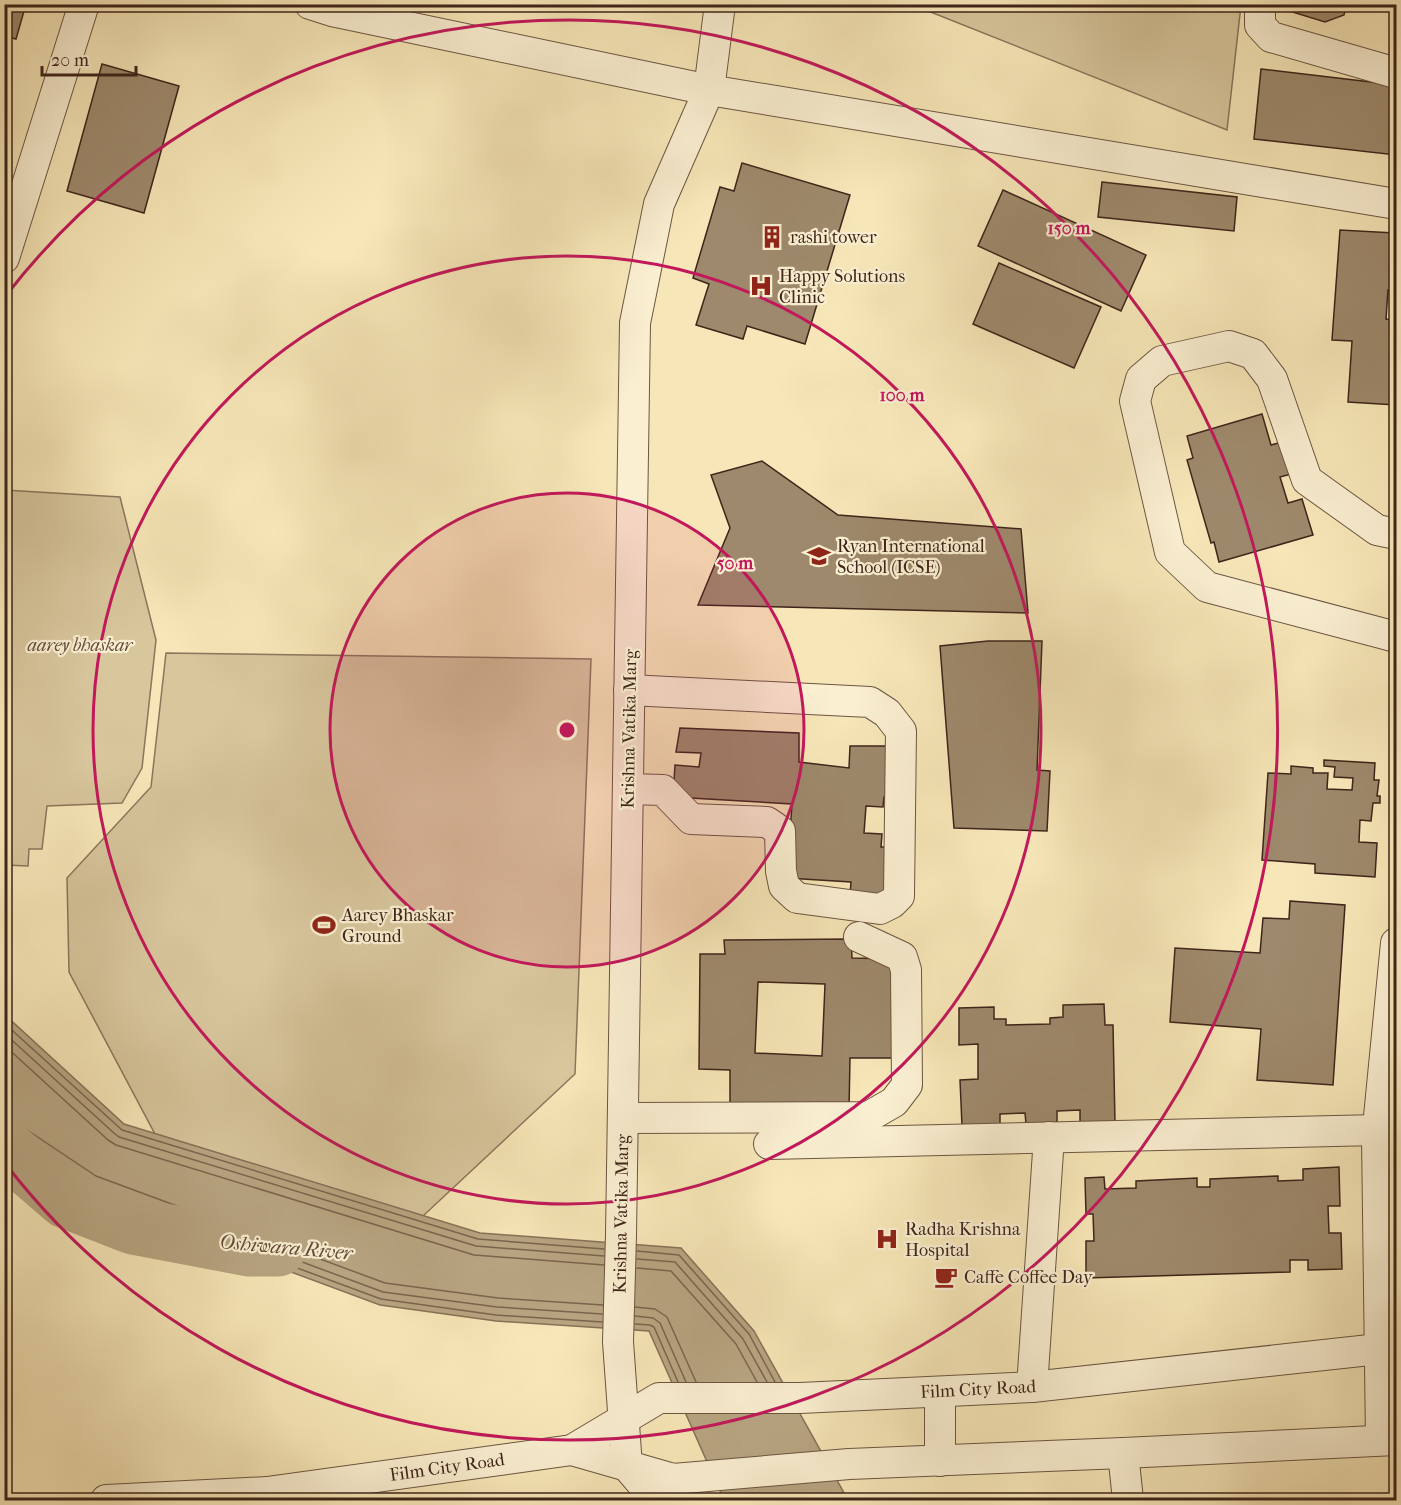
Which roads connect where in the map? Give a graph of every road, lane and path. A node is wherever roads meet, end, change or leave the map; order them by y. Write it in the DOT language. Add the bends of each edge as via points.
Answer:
graph roads {
  1 [pos="84,4"];
  2 [pos="310,4"];
  3 [pos="720,4"];
  4 [pos="1260,4"];
  5 [pos="1396,73"];
  6 [pos="709,90"];
  7 [pos="1396,204"];
  8 [pos="4,258"];
  9 [pos="1396,534"];
  10 [pos="1396,637"];
  11 [pos="629,690"];
  12 [pos="628,789"];
  13 [pos="859,937"];
  14 [pos="1396,943"];
  15 [pos="1395,983"];
  16 [pos="1390,1072"];
  17 [pos="623,1118"];
  18 [pos="1378,1130"];
  19 [pos="1048,1137"];
  20 [pos="769,1143"];
  21 [pos="1388,1349"];
  22 [pos="1032,1387"];
  23 [pos="940,1392"];
  24 [pos="623,1419"];
  25 [pos="1389,1440"];
  26 [pos="572,1450"];
  27 [pos="1123,1453"];
  28 [pos="940,1461"];
  29 [pos="627,1466"];
  30 [pos="267,1496"];
  31 [pos="106,1500"];
  32 [pos="656,1500"];
  33 [pos="1128,1500"];
  1 -- 8 [label="street"];
  2 -- 6 [label="street"];
  3 -- 6 [label="street, Krishna Vatika Marg"];
  4 -- 5 [label="street" via="1260,25 1271,37"];
  6 -- 7 [label="street"];
  6 -- 11 [label="street, Krishna Vatika Marg" via="659,204 635,323"];
  9 -- 10 [label="street" via="1377,530 1307,480 1272,379 1253,354 1229,346 1162,361 1141,379 1135,401 1170,552 1207,587"];
  11 -- 12 [label="street, Krishna Vatika Marg"];
  11 -- 12 [label="street" via="870,702 887,713 902,731 899,896 880,909 797,898 784,886 780,831 767,822 691,819 663,790"];
  12 -- 17 [label="street, Krishna Vatika Marg"];
  13 -- 17 [label="street" via="902,957 906,970 907,1085 894,1102 868,1117"];
  14 -- 15 [label="street"];
  15 -- 16 [label="street"];
  16 -- 18 [label="street"];
  17 -- 24 [label="street, Krishna Vatika Marg" via="618,1342"];
  18 -- 19 [label="street"];
  18 -- 21 [label="street"];
  19 -- 20 [label="street"];
  19 -- 22 [label="street"];
  21 -- 22 [label="street, Film City Road"];
  21 -- 25 [label="street"];
  22 -- 23 [label="street, Film City Road"];
  23 -- 24 [label="street, Film City Road" via="800,1398 659,1398"];
  23 -- 28 [label="street"];
  24 -- 26 [label="street, Film City Road"];
  24 -- 29 [label="street, Krishna Vatika Marg"];
  25 -- 27 [label="street, Film City Road"];
  26 -- 29 [label="street, Film City Road"];
  26 -- 30 [label="street, Film City Road"];
  27 -- 28 [label="street, Film City Road"];
  27 -- 33 [label="street"];
  28 -- 29 [label="street, Film City Road" via="849,1464 673,1479"];
  29 -- 32 [label="street"];
  30 -- 31 [label="street, Film City Road"];
}
